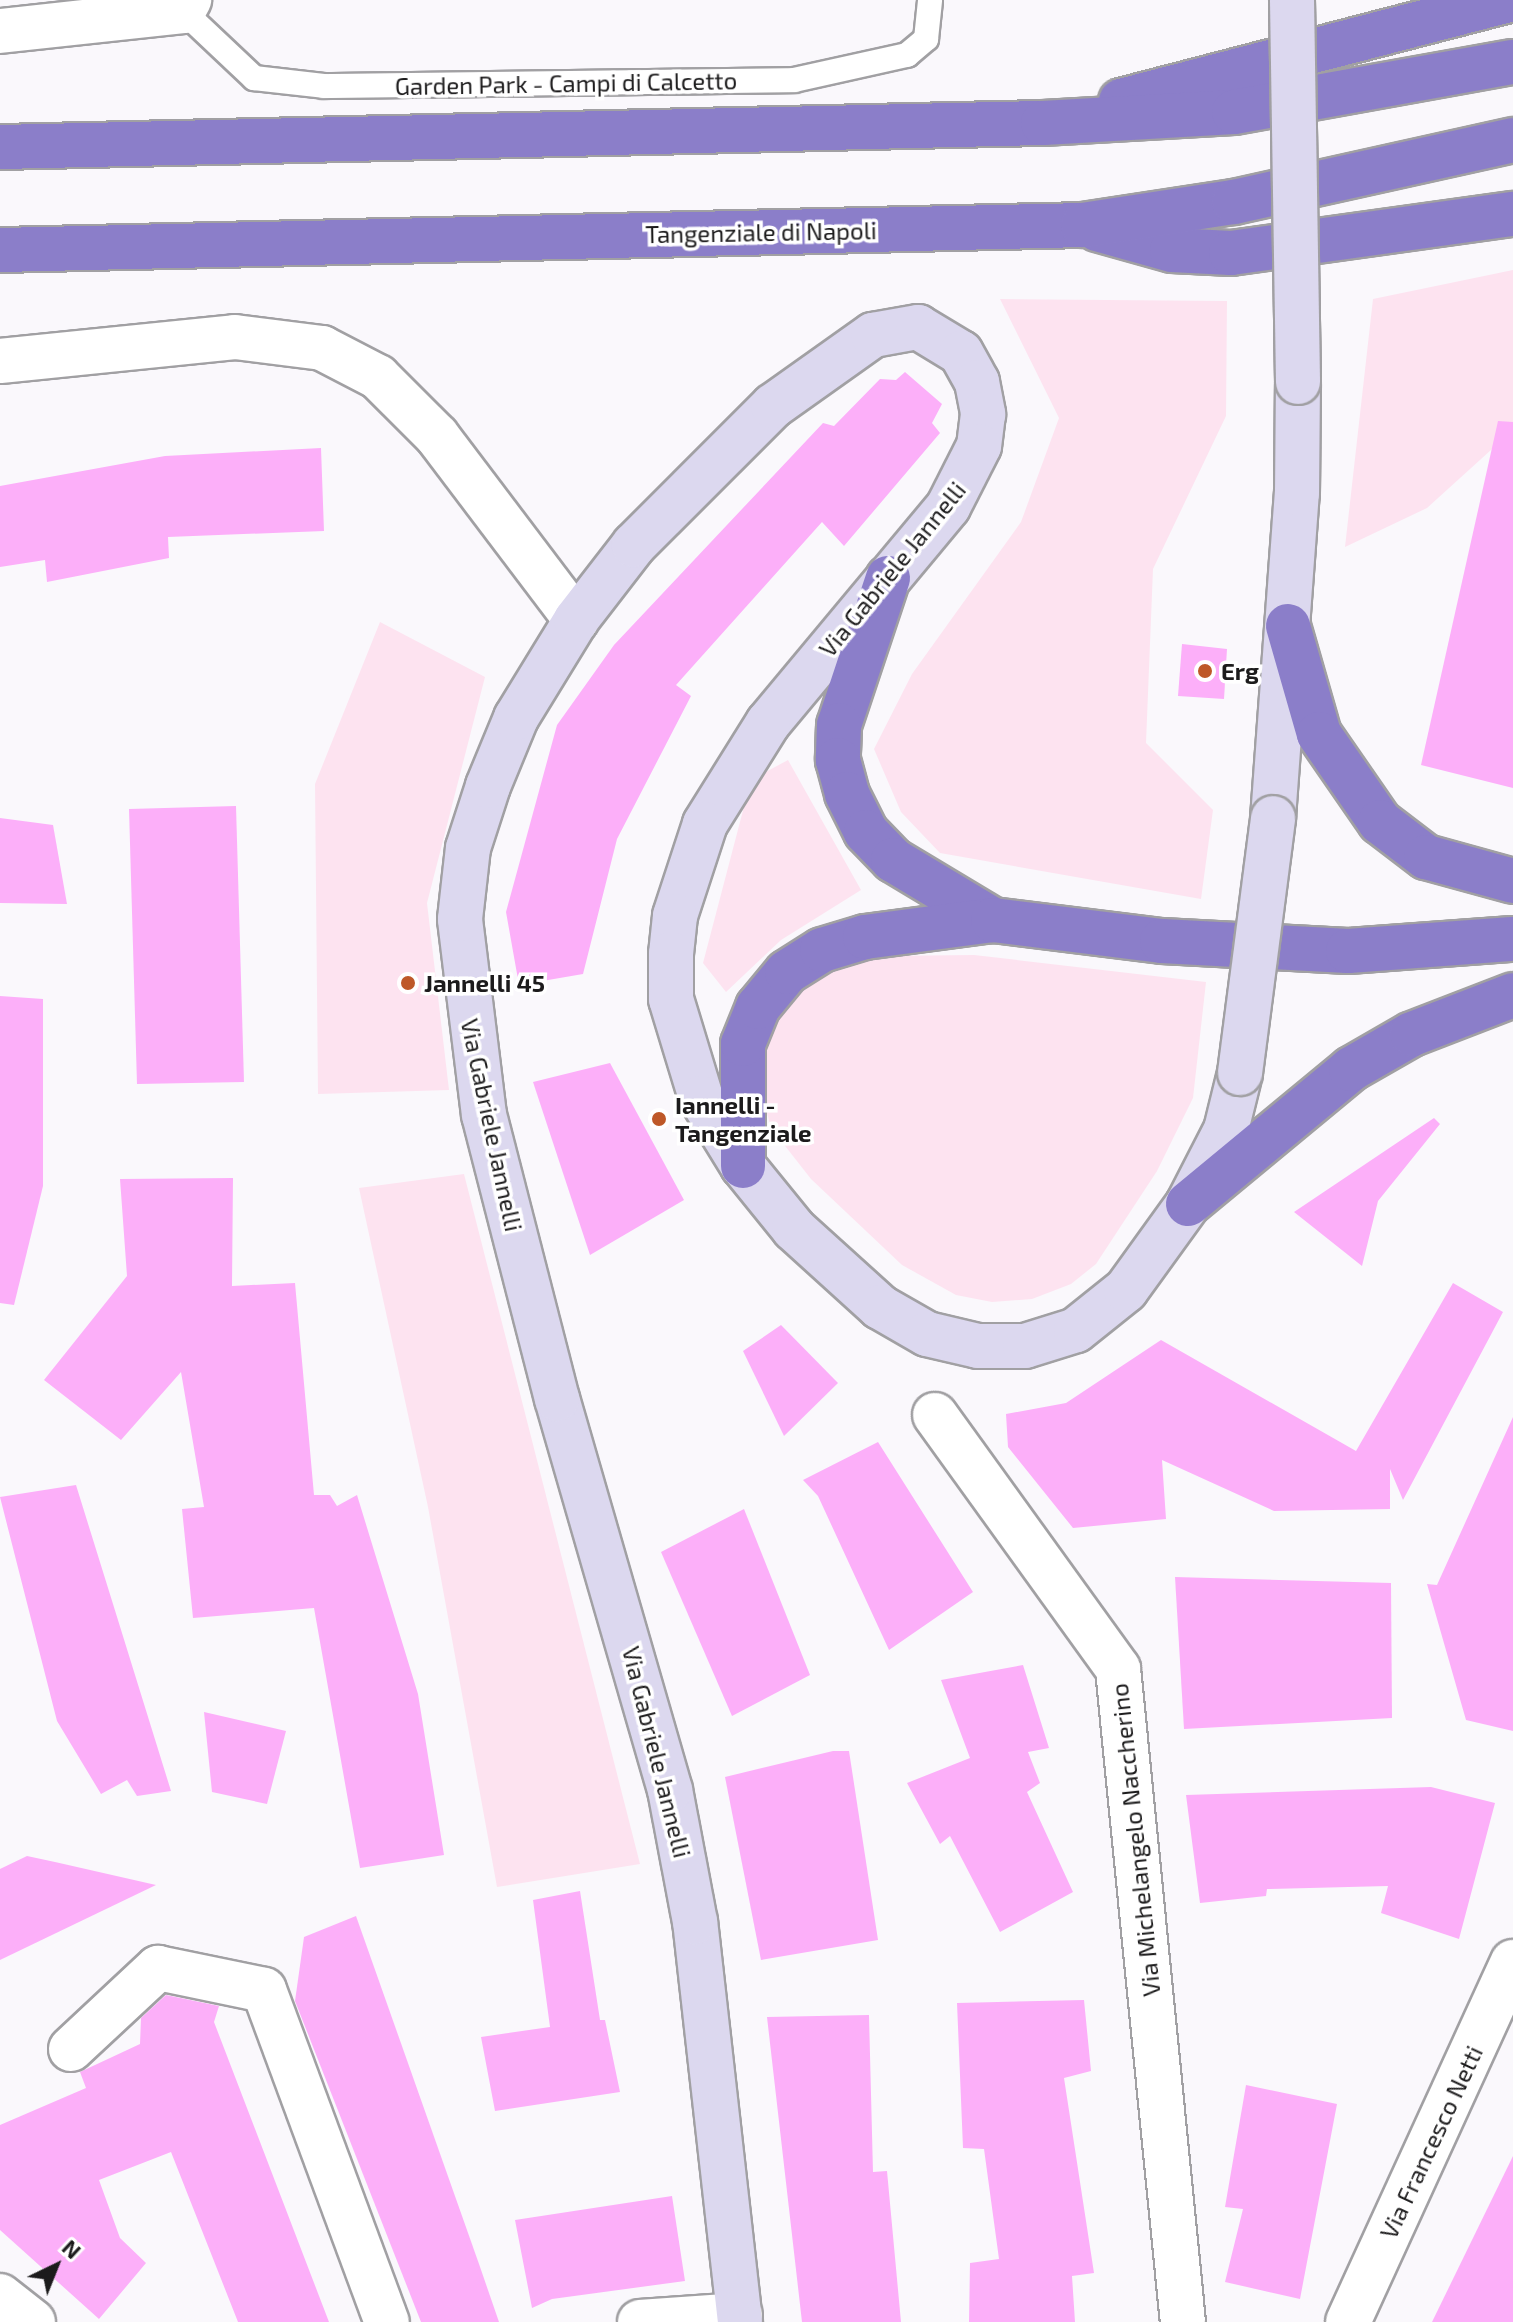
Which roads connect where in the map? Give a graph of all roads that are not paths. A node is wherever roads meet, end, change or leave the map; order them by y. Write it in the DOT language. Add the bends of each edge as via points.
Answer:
graph roads {
  1 [pos="930,0"];
  2 [pos="1292,0"];
  3 [pos="1510,0"];
  4 [pos="186,5"];
  5 [pos="0,31"];
  6 [pos="1513,62"];
  7 [pos="1043,123"];
  8 [pos="1513,140"];
  9 [pos="0,147"];
  10 [pos="1513,214"];
  11 [pos="1083,225"];
  12 [pos="0,250"];
  13 [pos="0,361"];
  14 [pos="888,578"];
  15 [pos="576,620"];
  16 [pos="1288,626"];
  17 [pos="1513,881"];
  18 [pos="993,920"];
  19 [pos="1513,939"];
  20 [pos="1513,995"];
  21 [pos="743,1166"];
  22 [pos="1188,1204"];
  23 [pos="935,1415"];
  24 [pos="1513,1962"];
  25 [pos="71,2049"];
  26 [pos="0,2296"];
  27 [pos="740,2318"];
  28 [pos="33,2322"];
  29 [pos="387,2322"];
  30 [pos="640,2322"];
  31 [pos="1183,2322"];
  32 [pos="1348,2322"];
  1 -- 4 [label="lane, Garden Park - Campi di Calcetto" via="926,39 907,55 794,80 324,86 254,78"];
  2 -- 16 [label="main road, Via Gabriele Jannelli, bridge" via="1298,382"];
  3 -- 7 [label="highway"];
  4 -- 5 [label="street"];
  6 -- 7 [label="highway" via="1234,112"];
  7 -- 9 [label="highway"];
  8 -- 11 [label="highway, Tangenziale di Napoli" via="1234,202"];
  10 -- 11 [label="highway" via="1231,253 1172,250"];
  11 -- 12 [label="highway, Tangenziale di Napoli"];
  13 -- 15 [label="street" via="235,337 322,348 378,377 437,436"];
  14 -- 15 [label="main road, Via Gabriele Jannelli" via="968,475 983,414 977,382 961,353 918,327 873,335 773,406 634,545"];
  14 -- 18 [label="highway" via="839,725 838,760 847,794 866,832 893,860"];
  14 -- 21 [label="main road, Via Gabriele Jannelli" via="727,780 705,824 675,916 671,999 682,1050 701,1098"];
  15 -- 27 [label="main road, Via Gabriele Jannelli" via="516,718 468,848 460,919 468,1015 484,1115 557,1399 670,1790 695,1922"];
  16 -- 17 [label="highway" via="1319,734 1380,822 1426,857"];
  16 -- 22 [label="main road, Via Gabriele Jannelli, bridge" via="1273,818 1240,1073 1226,1130"];
  18 -- 19 [label="highway" via="1162,941 1348,951"];
  18 -- 21 [label="highway" via="865,937 822,950 787,972 758,1007 743,1044"];
  20 -- 22 [label="highway" via="1412,1034 1351,1069"];
  21 -- 22 [label="main road, Via Gabriele Jannelli" via="794,1229 880,1307 927,1334 978,1346 1025,1346 1076,1330 1126,1290"];
  23 -- 31 [label="street, Via Michelangelo Naccherino" via="1118,1669"];
  24 -- 32 [label="street, Via Francesco Netti"];
  25 -- 29 [label="street" via="158,1968 264,1990"];
  26 -- 28 [label="street"];
  27 -- 30 [label="street"];
}
